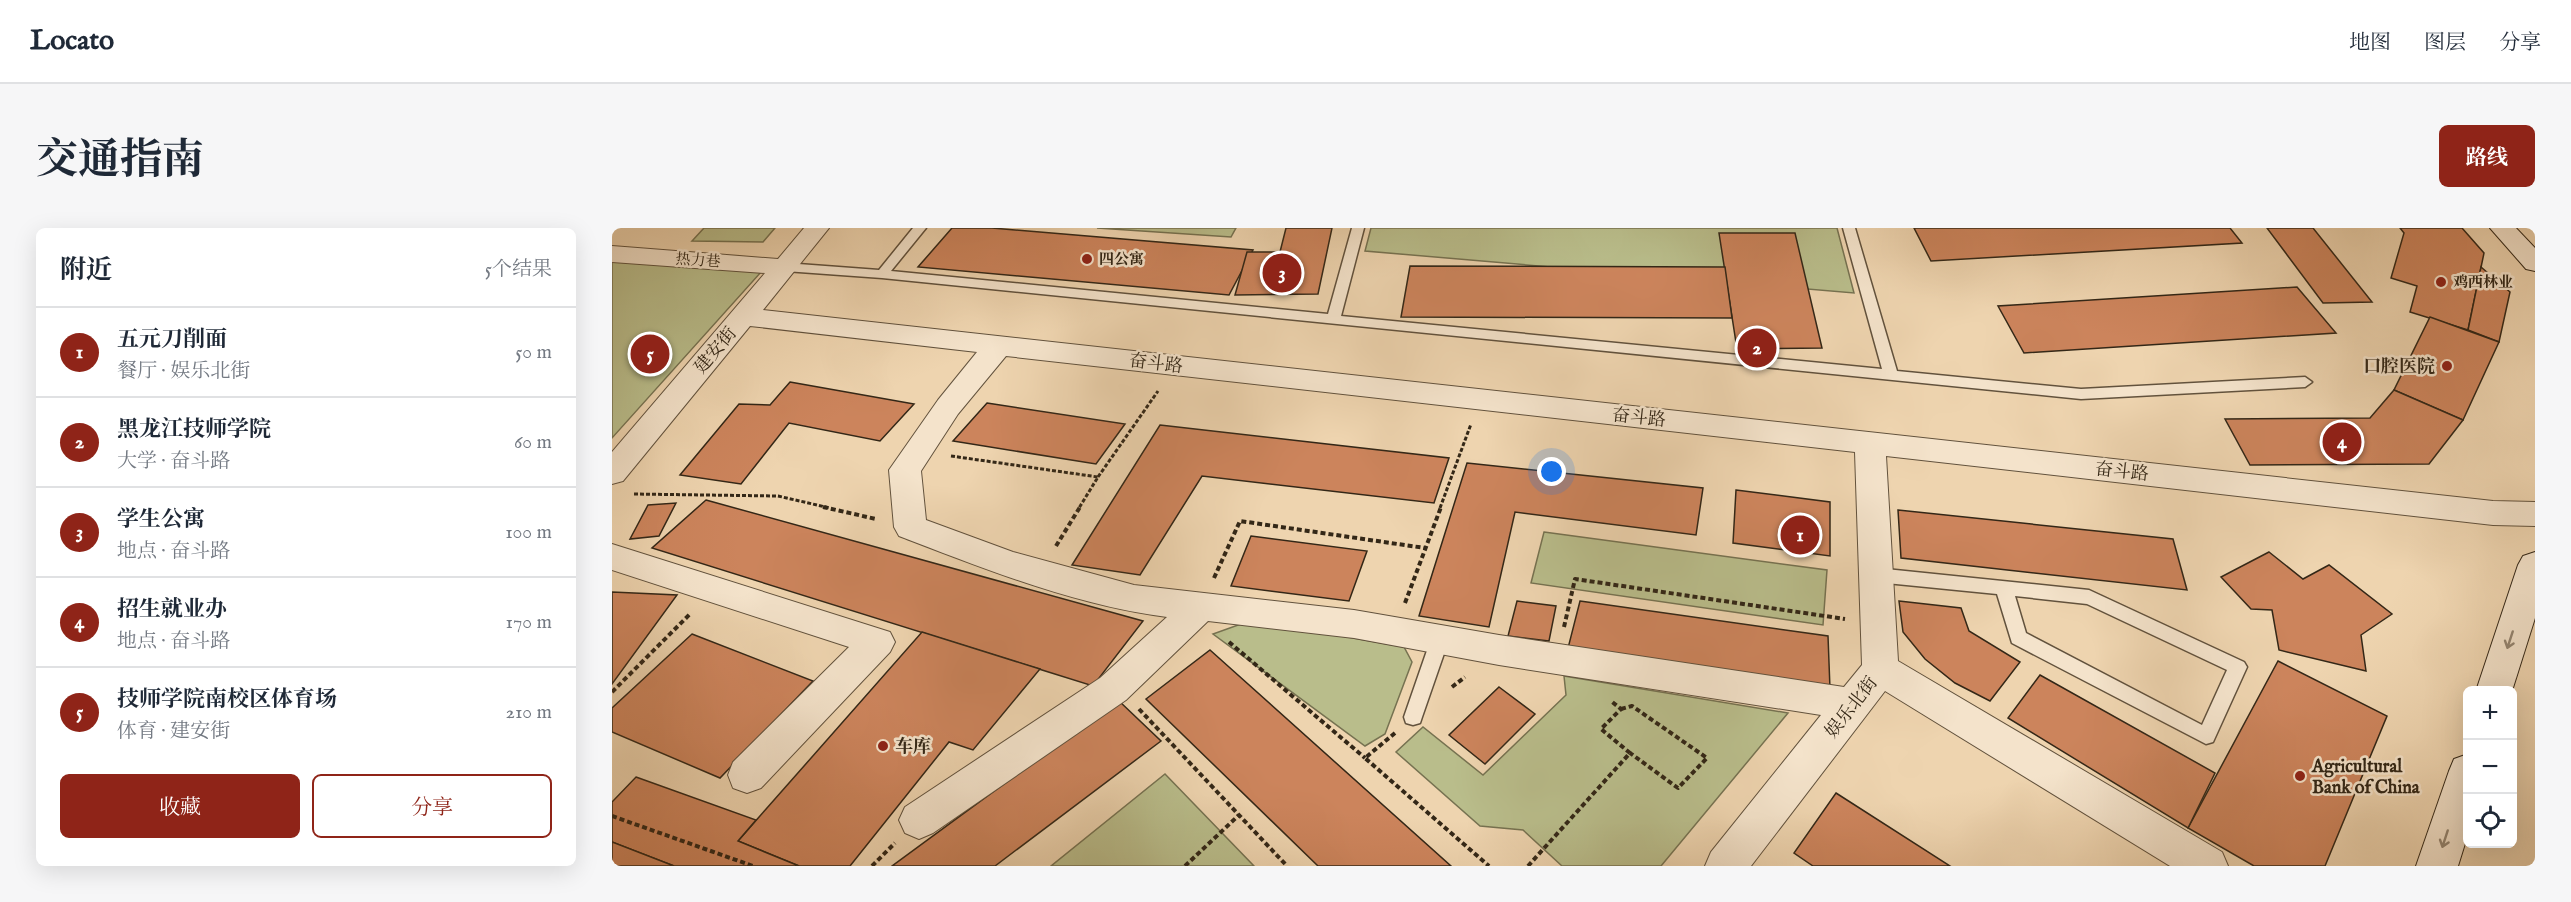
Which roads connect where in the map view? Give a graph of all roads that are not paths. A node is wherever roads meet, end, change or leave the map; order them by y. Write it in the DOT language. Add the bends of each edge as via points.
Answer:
graph roads {
  1 [pos="818,228"];
  2 [pos="920,228"];
  3 [pos="1358,228"];
  4 [pos="1850,228"];
  5 [pos="2502,228"];
  6 [pos="612,254"];
  7 [pos="2535,263"];
  8 [pos="785,267"];
  9 [pos="882,274"];
  10 [pos="743,317"];
  11 [pos="1334,319"];
  12 [pos="999,345"];
  13 [pos="1891,375"];
  14 [pos="2305,382"];
  15 [pos="1870,443"];
  16 [pos="618,483"];
  17 [pos="2535,514"];
  18 [pos="612,556"];
  19 [pos="2535,565"];
  20 [pos="1876,575"];
  21 [pos="2004,589"];
  22 [pos="1201,606"];
  23 [pos="1440,639"];
  24 [pos="1880,669"];
  25 [pos="2495,686"];
  26 [pos="1853,704"];
  27 [pos="1413,717"];
  28 [pos="747,775"];
  29 [pos="2463,786"];
  30 [pos="919,820"];
  31 [pos="1726,866"];
  32 [pos="2207,866"];
  33 [pos="2437,866"];
  1 -- 8 [label="street, 建安街"];
  2 -- 9 [label="lane"];
  3 -- 11 [label="lane"];
  4 -- 13 [label="lane"];
  5 -- 7 [label="street"];
  6 -- 8 [label="street, 热力巷"];
  8 -- 9 [label="lane"];
  8 -- 10 [label="street, 建安街"];
  9 -- 11 [label="lane"];
  10 -- 12 [label="street, 奋斗路"];
  10 -- 16 [label="street, 建安街"];
  11 -- 13 [label="lane"];
  12 -- 15 [label="street, 奋斗路"];
  12 -- 22 [label="street" via="948,407 905,470 910,527 1008,564 1134,599"];
  13 -- 14 [label="lane" via="2081,394"];
  15 -- 17 [label="street, 奋斗路" via="2481,512"];
  15 -- 20 [label="street, 娱乐北街"];
  18 -- 28 [label="street" via="877,642"];
  19 -- 25 [label="street, one-way"];
  20 -- 21 [label="lane"];
  20 -- 24 [label="street, 娱乐北街"];
  21 -- 21 [label="lane" via="2089,597 2238,667 2206,736 2018,638"];
  22 -- 23 [label="street" via="1354,624"];
  22 -- 30 [label="street" via="1113,688"];
  23 -- 26 [label="street"];
  23 -- 27 [label="lane"];
  24 -- 26 [label="street, 娱乐北街"];
  24 -- 32 [label="street"];
  26 -- 31 [label="street, 娱乐北街"];
  29 -- 33 [label="street, one-way"];
}
